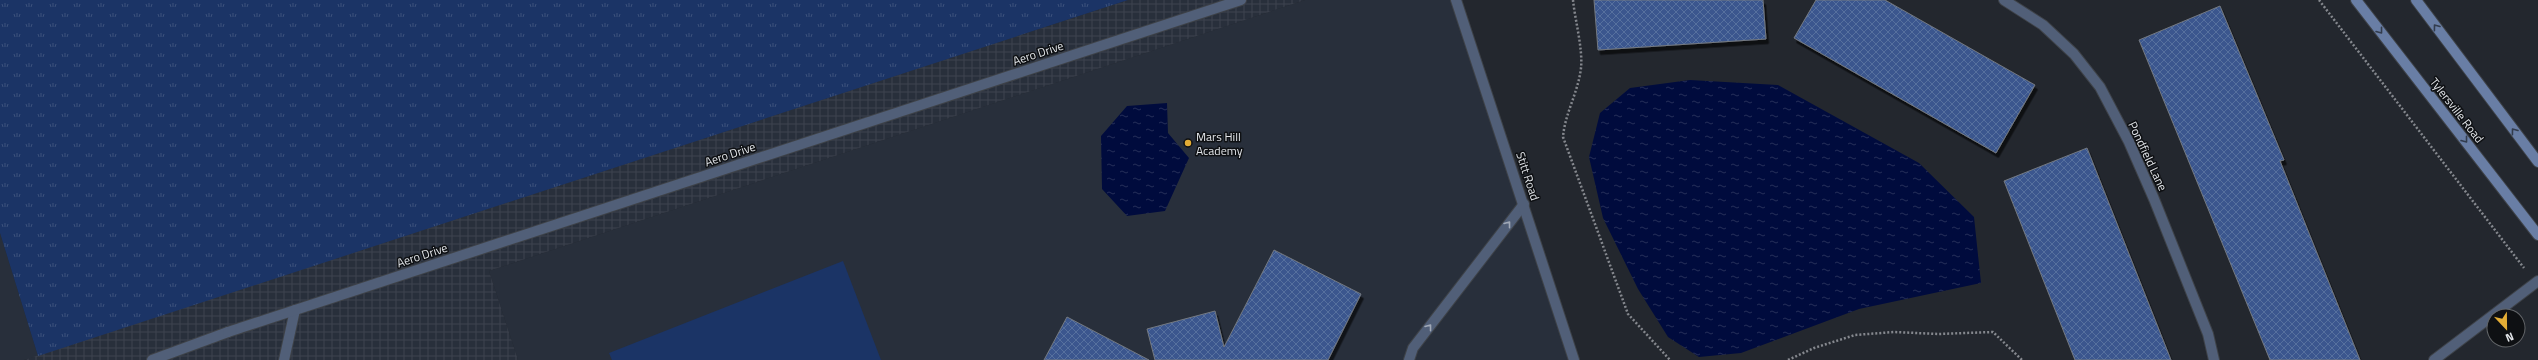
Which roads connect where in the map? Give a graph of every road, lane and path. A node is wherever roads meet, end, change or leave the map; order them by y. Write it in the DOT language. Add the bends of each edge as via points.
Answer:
graph roads {
  1 [pos="1240,0"];
  2 [pos="1456,0"];
  3 [pos="1573,0"];
  4 [pos="2004,0"];
  5 [pos="2319,0"];
  6 [pos="2356,0"];
  7 [pos="2416,0"];
  8 [pos="2538,162"];
  9 [pos="1524,204"];
  10 [pos="2538,235"];
  11 [pos="2537,282"];
  12 [pos="295,310"];
  13 [pos="152,360"];
  14 [pos="284,360"];
  15 [pos="1409,360"];
  16 [pos="1574,360"];
  17 [pos="1670,360"];
  18 [pos="1788,360"];
  19 [pos="2022,360"];
  20 [pos="2214,360"];
  21 [pos="2434,360"];
  1 -- 12 [label="street, Aero Drive"];
  2 -- 9 [label="street, Stitt Road"];
  3 -- 17 [label="path" via="1581,66 1577,90 1565,120 1564,137 1628,314"];
  4 -- 20 [label="street, Pondfield Lane" via="2043,25 2074,54 2100,86 2154,199 2208,334"];
  5 -- 11 [label="path"];
  6 -- 10 [label="main road, Tylersville Road, one-way"];
  8 -- 7 [label="main road, one-way"];
  15 -- 9 [label="street, one-way" via="1413,348"];
  9 -- 16 [label="street, Stitt Road"];
  11 -- 21 [label="street"];
  12 -- 13 [label="street, Aero Drive"];
  12 -- 14 [label="street"];
  18 -- 19 [label="path" via="1814,348 1855,335 1894,332 1993,332"];
}
